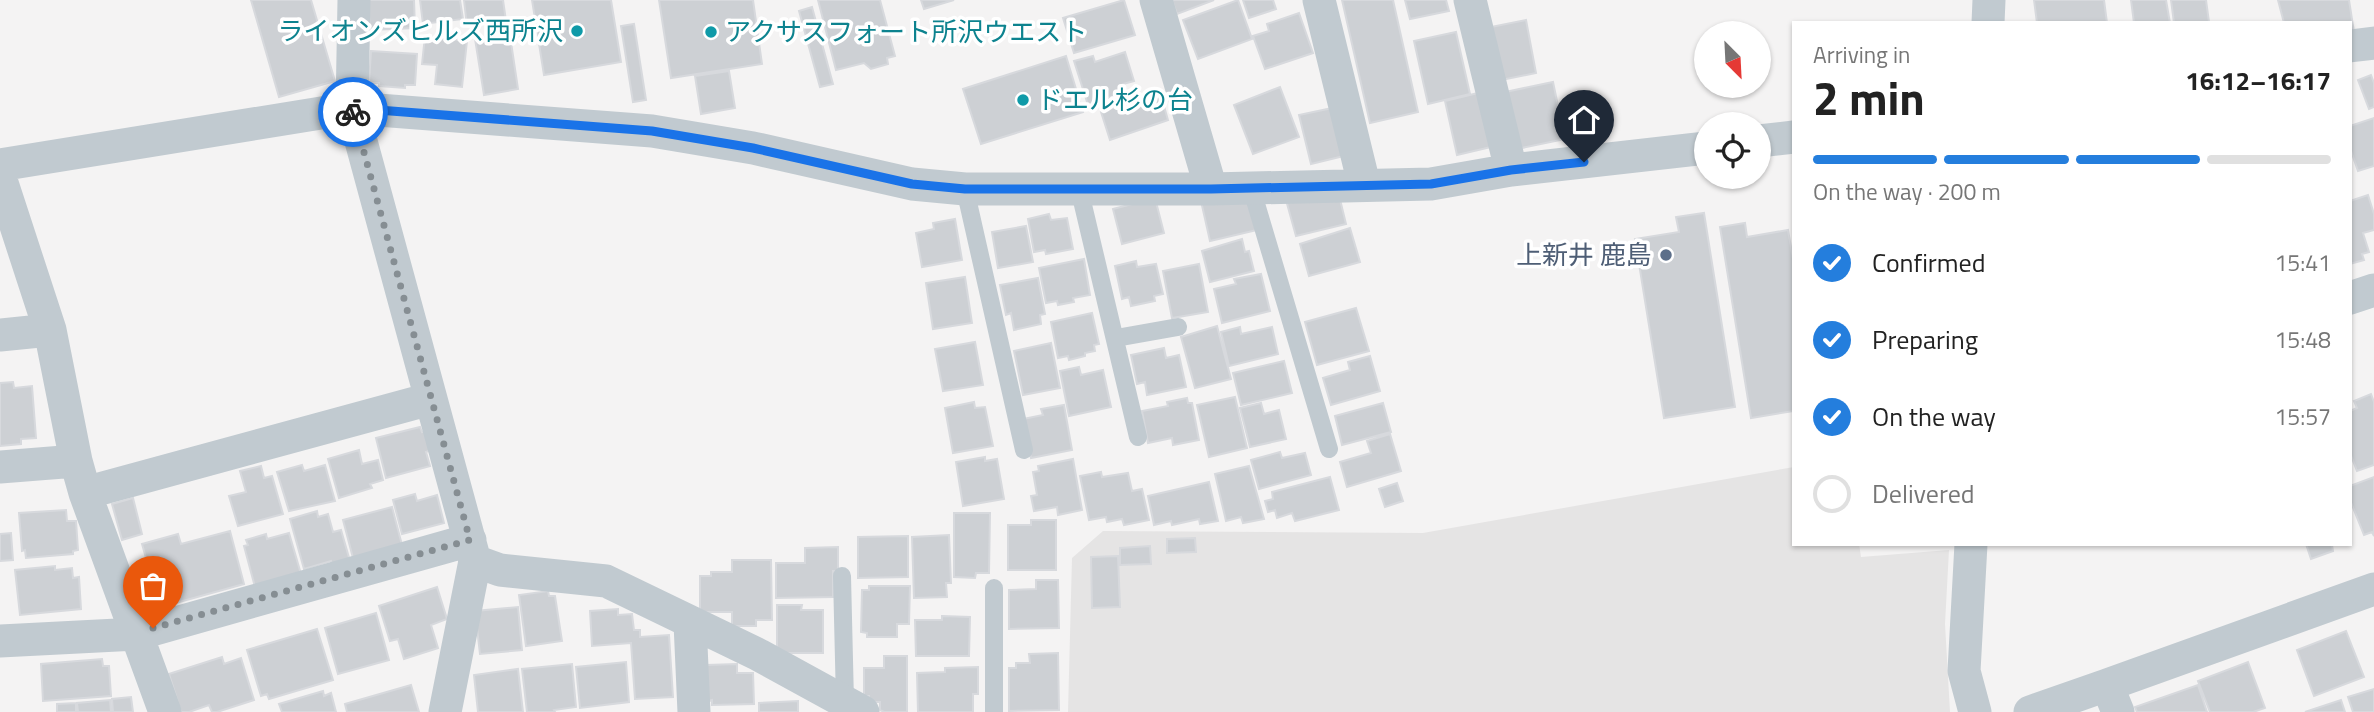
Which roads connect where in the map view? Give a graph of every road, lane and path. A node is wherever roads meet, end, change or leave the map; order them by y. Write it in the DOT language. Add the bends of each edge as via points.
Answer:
graph roads {
  1 [pos="354,0"];
  2 [pos="1156,0"];
  3 [pos="1319,0"];
  4 [pos="1470,0"];
  5 [pos="1989,0"];
  6 [pos="1988,21"];
  7 [pos="2374,43"];
  8 [pos="2352,46"];
  9 [pos="352,108"];
  10 [pos="1792,137"];
  11 [pos="1771,140"];
  12 [pos="1694,149"];
  13 [pos="0,165"];
  14 [pos="1511,170"];
  15 [pos="0,177"];
  16 [pos="1364,184"];
  17 [pos="1251,187"];
  18 [pos="1079,188"];
  19 [pos="965,189"];
  20 [pos="1211,189"];
  21 [pos="2374,290"];
  22 [pos="2352,297"];
  23 [pos="1178,327"];
  24 [pos="50,330"];
  25 [pos="0,335"];
  26 [pos="1116,338"];
  27 [pos="430,399"];
  28 [pos="1139,437"];
  29 [pos="1329,449"];
  30 [pos="1024,450"];
  31 [pos="76,461"];
  32 [pos="0,467"];
  33 [pos="85,493"];
  34 [pos="1970,546"];
  35 [pos="472,551"];
  36 [pos="842,576"];
  37 [pos="994,588"];
  38 [pos="2374,589"];
  39 [pos="690,623"];
  40 [pos="137,634"];
  41 [pos="0,641"];
  42 [pos="2113,699"];
  43 [pos="838,704"];
  44 [pos="165,712"];
  45 [pos="445,712"];
  46 [pos="694,712"];
  47 [pos="994,712"];
  48 [pos="1975,712"];
  49 [pos="2031,712"];
  1 -- 9 [label="street"];
  2 -- 20 [label="street"];
  3 -- 16 [label="street"];
  4 -- 14 [label="street"];
  5 -- 6 [label="street"];
  7 -- 8 [label="street"];
  9 -- 13 [label="street"];
  9 -- 19 [label="street" via="652,131 753,148 912,184"];
  9 -- 27 [label="street"];
  10 -- 11 [label="street"];
  12 -- 14 [label="street"];
  14 -- 16 [label="street" via="1431,184"];
  15 -- 24 [label="street"];
  16 -- 17 [label="street"];
  17 -- 20 [label="street"];
  17 -- 29 [label="lane"];
  18 -- 19 [label="street"];
  18 -- 20 [label="street"];
  18 -- 26 [label="lane"];
  19 -- 30 [label="lane"];
  21 -- 22 [label="street"];
  23 -- 26 [label="lane"];
  24 -- 25 [label="street"];
  24 -- 31 [label="street"];
  26 -- 28 [label="lane"];
  27 -- 33 [label="street"];
  27 -- 35 [label="street"];
  31 -- 32 [label="street"];
  31 -- 33 [label="street"];
  33 -- 40 [label="street"];
  34 -- 48 [label="street" via="1964,671"];
  35 -- 39 [label="street" via="500,570 606,581"];
  35 -- 40 [label="street"];
  35 -- 45 [label="street"];
  36 -- 43 [label="lane"];
  37 -- 47 [label="lane"];
  38 -- 42 [label="street"];
  39 -- 43 [label="street" via="759,655"];
  39 -- 46 [label="street"];
  40 -- 41 [label="street"];
  40 -- 44 [label="street"];
  42 -- 49 [label="street"];
}
